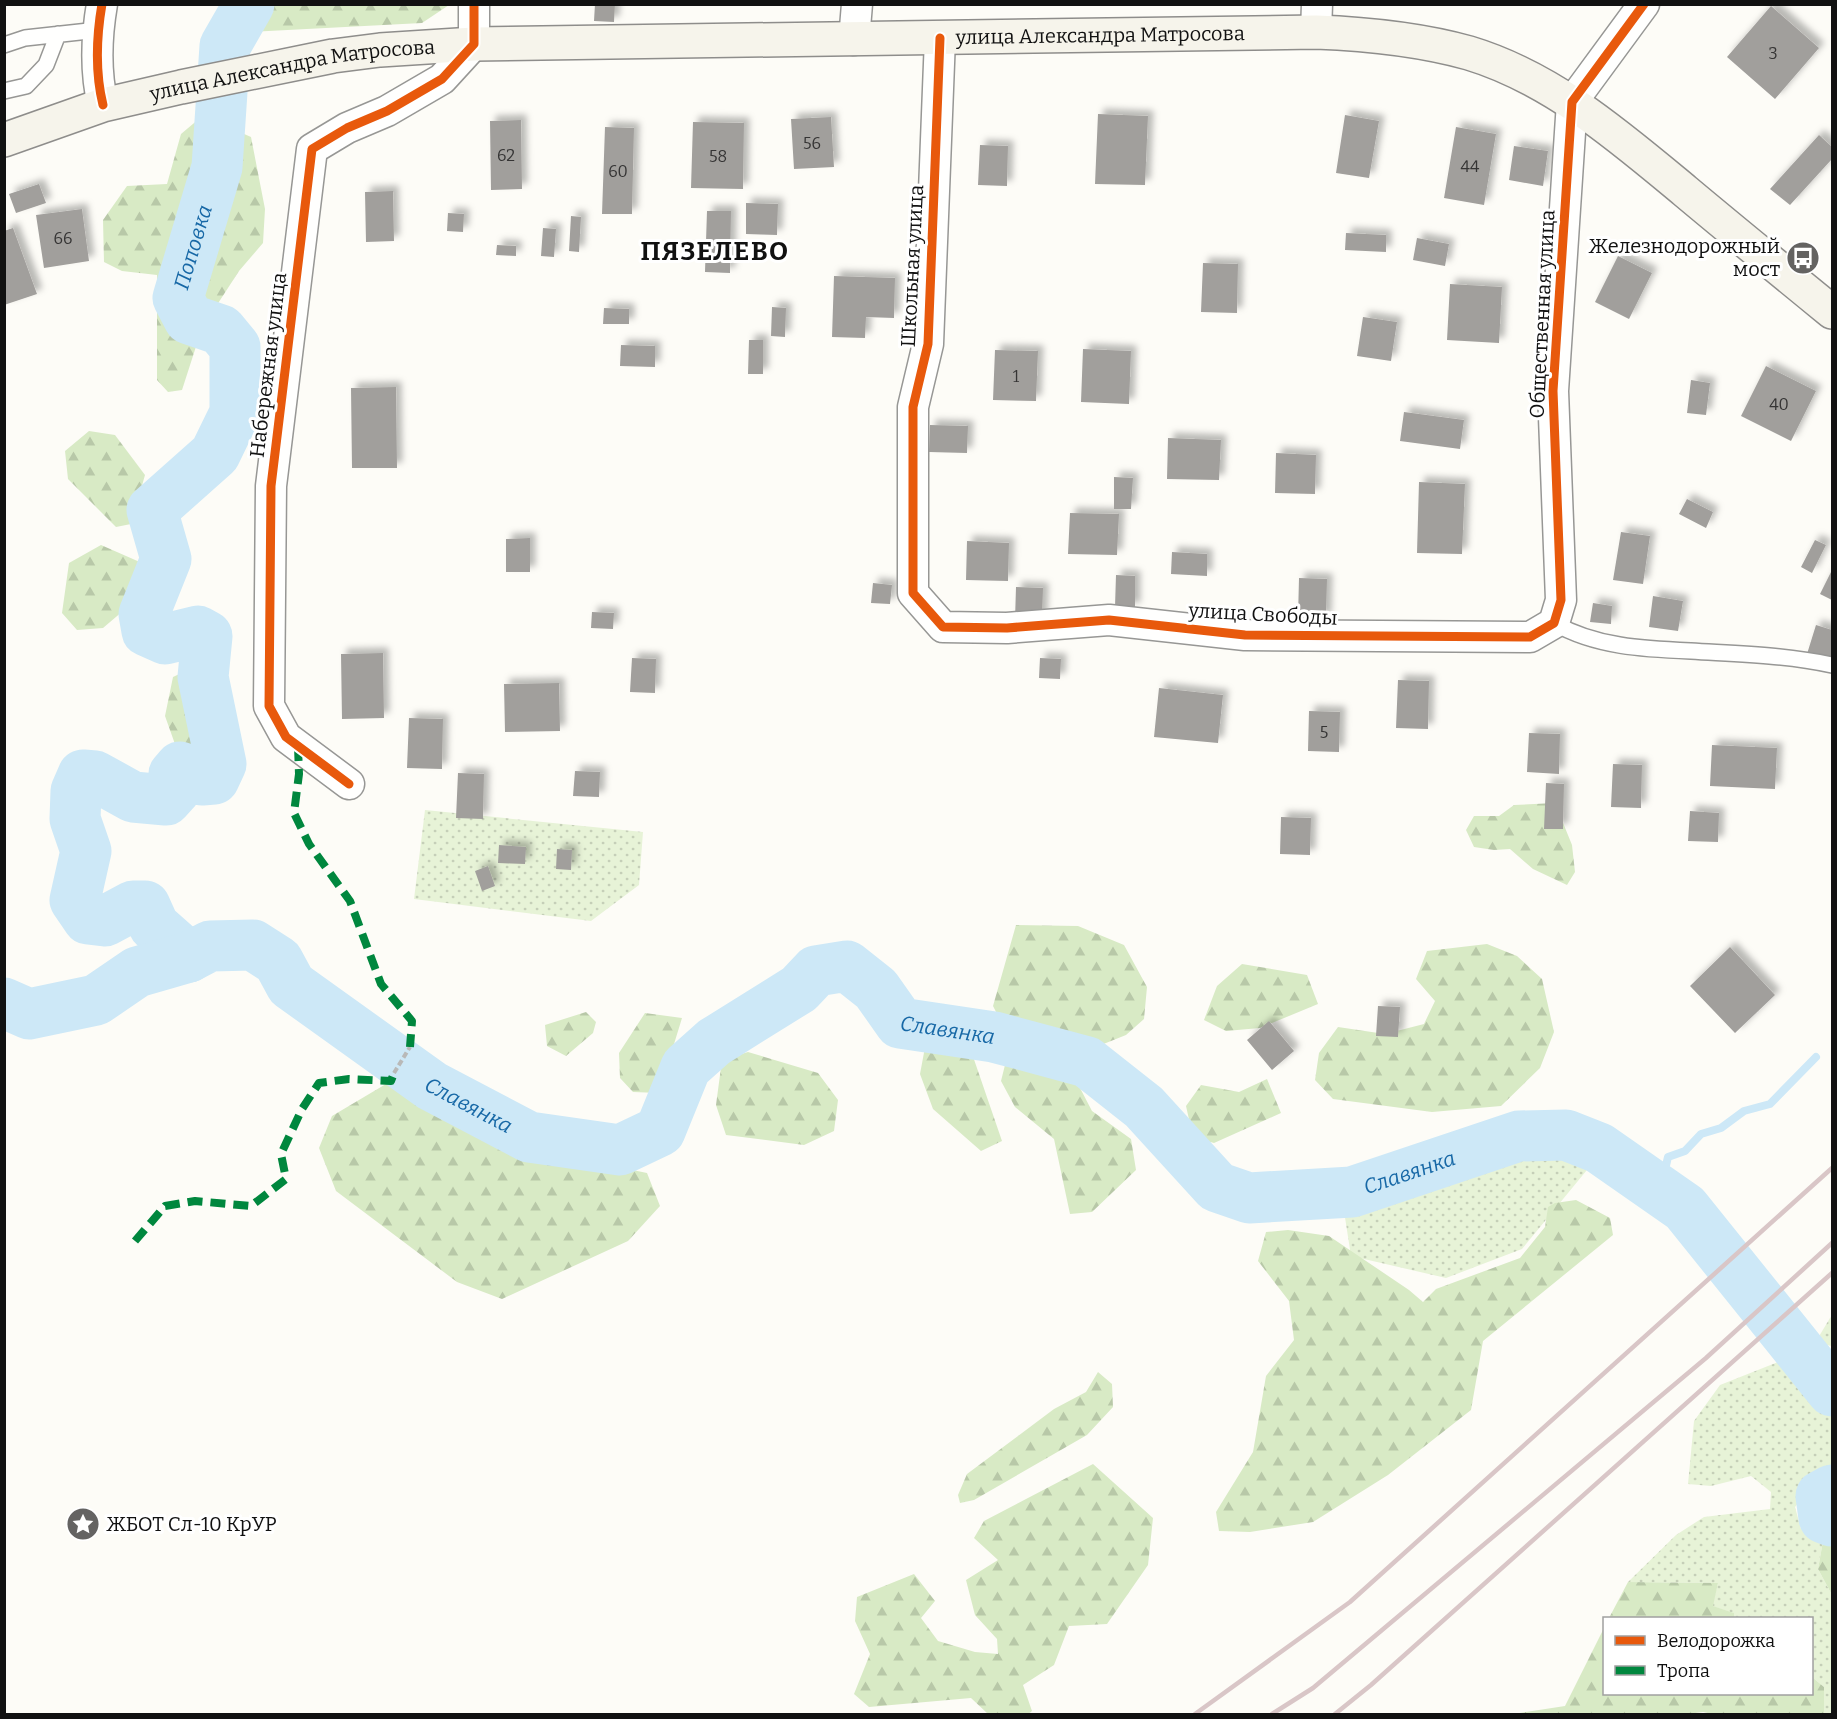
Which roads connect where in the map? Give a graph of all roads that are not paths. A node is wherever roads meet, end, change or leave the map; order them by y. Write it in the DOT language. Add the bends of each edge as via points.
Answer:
graph roads {
  1 [pos="474,4"];
  2 [pos="856,4"];
  3 [pos="1644,4"];
  4 [pos="100,17"];
  5 [pos="1317,18"];
  6 [pos="58,34"];
  7 [pos="940,38"];
  8 [pos="854,40"];
  9 [pos="474,44"];
  10 [pos="4,45"];
  11 [pos="4,91"];
  12 [pos="1572,102"];
  13 [pos="103,105"];
  14 [pos="4,140"];
  15 [pos="1833,312"];
  16 [pos="1557,612"];
  17 [pos="943,627"];
  18 [pos="1833,665"];
  19 [pos="348,784"];
  1 -- 9 [label="street"];
  2 -- 8 [label="street"];
  3 -- 12 [label="street"];
  4 -- 6 [label="lane"];
  4 -- 13 [label="street" via="97,81"];
  5 -- 7 [label="main road, улица Александра Матросова"];
  5 -- 12 [label="main road, улица Александра Матросова" via="1367,34 1470,54 1518,72"];
  6 -- 10 [label="lane"];
  6 -- 11 [label="lane" via="46,65 26,86"];
  7 -- 8 [label="main road, улица Александра Матросова"];
  7 -- 17 [label="street, Школьная улица" via="928,344 913,407 913,593"];
  8 -- 9 [label="main road, улица Александра Матросова"];
  9 -- 13 [label="main road, улица Александра Матросова" via="333,57"];
  9 -- 19 [label="street, Набережная улица" via="442,79 312,149 272,486 269,706 286,736"];
  12 -- 15 [label="main road, улица Александра Матросова"];
  12 -- 16 [label="street, Общественная улица" via="1552,391"];
  13 -- 14 [label="main road, улица Александра Матросова"];
  16 -- 17 [label="street, улица Свободы" via="1530,637 1245,635 1109,620 1007,628"];
  16 -- 18 [label="lane" via="1573,634 1627,648 1758,655"];
}
